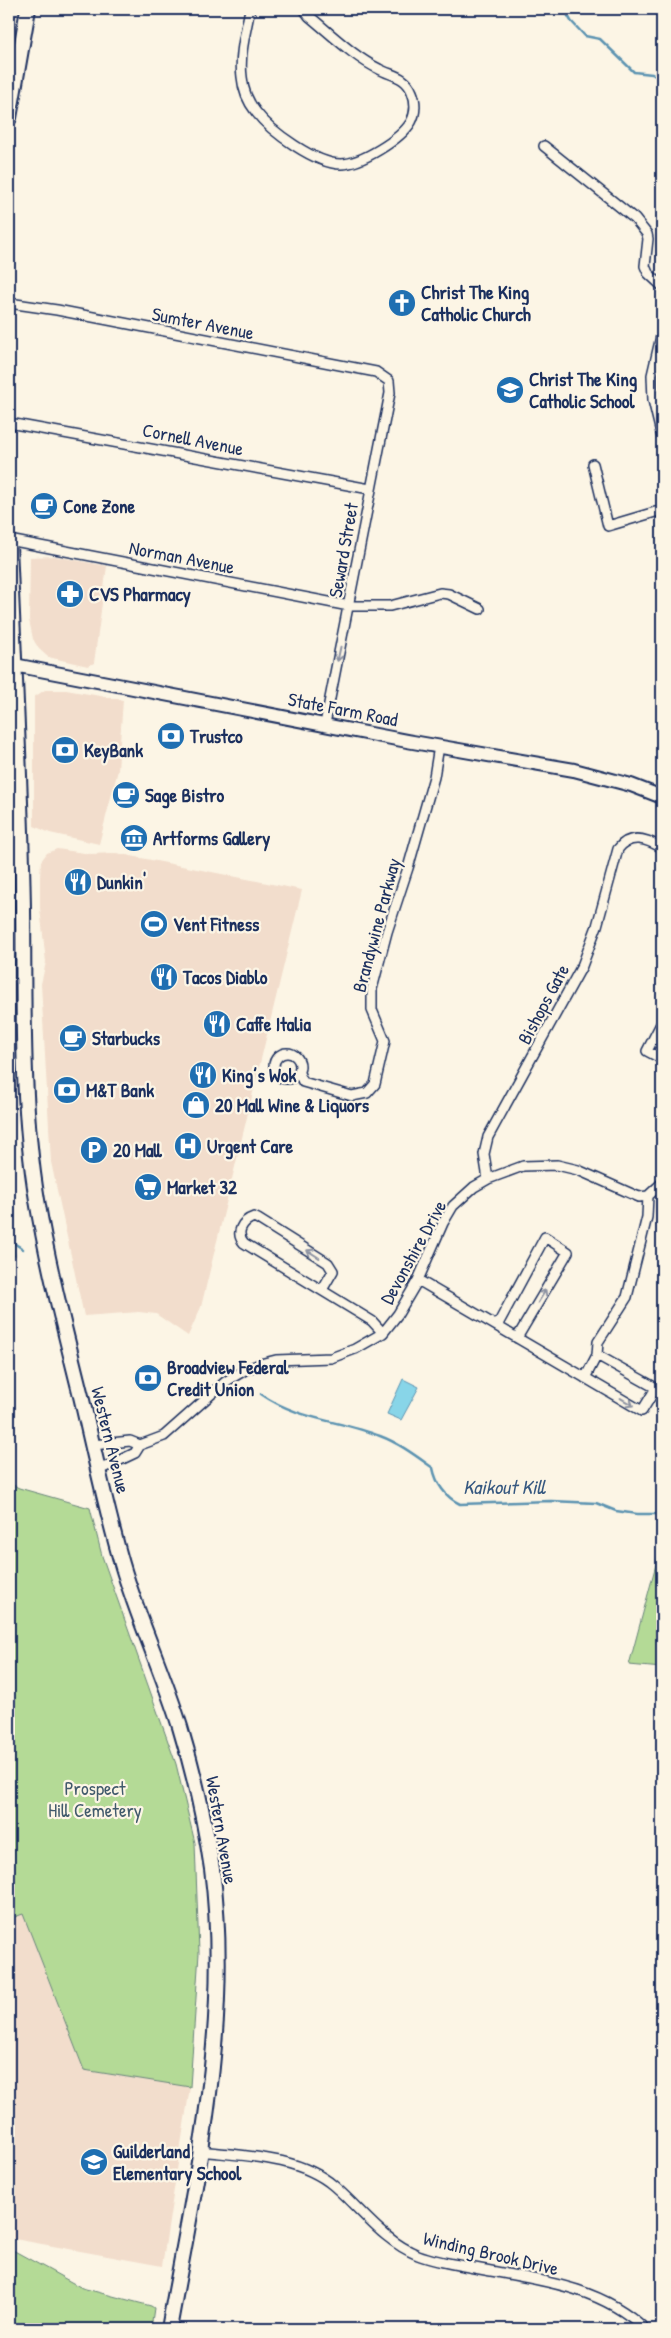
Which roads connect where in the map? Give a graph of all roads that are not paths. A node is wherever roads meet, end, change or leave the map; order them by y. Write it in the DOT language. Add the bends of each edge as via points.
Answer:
graph roads {
  1 [pos="28,9"];
  2 [pos="250,9"];
  3 [pos="304,9"];
  4 [pos="9,118"];
  5 [pos="544,146"];
  6 [pos="662,286"];
  7 [pos="9,303"];
  8 [pos="662,332"];
  9 [pos="389,381"];
  10 [pos="9,422"];
  11 [pos="662,437"];
  12 [pos="593,464"];
  13 [pos="370,490"];
  14 [pos="662,510"];
  15 [pos="9,540"];
  16 [pos="9,545"];
  17 [pos="349,606"];
  18 [pos="480,609"];
  19 [pos="11,664"];
  20 [pos="325,724"];
  21 [pos="440,746"];
  22 [pos="662,797"];
  23 [pos="662,848"];
  24 [pos="662,1022"];
  25 [pos="662,1059"];
  26 [pos="299,1073"];
  27 [pos="488,1179"];
  28 [pos="662,1183"];
  29 [pos="648,1196"];
  30 [pos="418,1280"];
  31 [pos="322,1290"];
  32 [pos="497,1326"];
  33 [pos="383,1333"];
  34 [pos="517,1338"];
  35 [pos="597,1355"];
  36 [pos="585,1378"];
  37 [pos="92,1445"];
  38 [pos="140,1445"];
  39 [pos="99,1470"];
  40 [pos="200,2151"];
  41 [pos="169,2329"];
  42 [pos="645,2329"];
  1 -- 4 [label="main road"];
  2 -- 3 [label="street" via="241,64 244,88 255,111 262,120 311,156 340,164 356,162 394,139 410,123 415,104 412,92 401,78 366,62"];
  5 -- 6 [label="street" via="635,219 647,234 645,266"];
  7 -- 9 [label="street, Sumter Avenue" via="376,372"];
  8 -- 11 [label="street" via="652,388"];
  9 -- 13 [label="street, Seward Street" via="390,393"];
  10 -- 13 [label="street, Cornell Avenue"];
  12 -- 14 [label="street" via="608,526"];
  13 -- 17 [label="street, Seward Street"];
  15 -- 17 [label="street, Norman Avenue"];
  16 -- 19 [label="main road, Western Avenue"];
  17 -- 18 [label="street, Norman Avenue" via="390,606 440,593 450,594"];
  17 -- 20 [label="street, Seward Street, one-way"];
  19 -- 20 [label="main road, State Farm Road"];
  19 -- 37 [label="main road, Western Avenue" via="30,1138 46,1250"];
  20 -- 21 [label="main road, State Farm Road"];
  21 -- 22 [label="main road, State Farm Road" via="590,773"];
  21 -- 26 [label="street, Brandywine Parkway" via="434,777 372,989 372,1010 385,1041 375,1084 367,1093 352,1096 303,1082"];
  23 -- 27 [label="street, Bishops Gate" via="638,838 627,841 618,849 597,926 582,966 488,1137 484,1154"];
  24 -- 25 [label="street" via="647,1051"];
  27 -- 29 [label="street, Devonshire Drive" via="523,1166 557,1165 578,1170 630,1195"];
  27 -- 30 [label="street, Devonshire Drive" via="453,1206"];
  28 -- 29 [label="street"];
  29 -- 35 [label="street" via="646,1221 627,1297 598,1342"];
  30 -- 32 [label="street"];
  30 -- 33 [label="street, Devonshire Drive"];
  31 -- 31 [label="street, one-way" via="333,1271 328,1264 258,1219 254,1217 245,1222 239,1235 244,1243"];
  31 -- 33 [label="street" via="372,1321"];
  32 -- 34 [label="street"];
  34 -- 32 [label="street, one-way" via="568,1252 545,1237"];
  33 -- 38 [label="street, Devonshire Drive" via="331,1358 276,1360 253,1367 225,1382 164,1436"];
  34 -- 36 [label="street"];
  35 -- 36 [label="street"];
  36 -- 35 [label="street, one-way" via="642,1412 656,1388"];
  37 -- 38 [label="street, Devonshire Drive" via="130,1441"];
  37 -- 39 [label="main road, Western Avenue"];
  38 -- 39 [label="street, Devonshire Drive" via="135,1454"];
  39 -- 40 [label="main road, Western Avenue" via="122,1565 180,1727 202,1812 212,1869 217,2011"];
  40 -- 41 [label="main road, Western Avenue"];
  40 -- 42 [label="street, Winding Brook Drive" via="262,2158 309,2170 333,2185 384,2235 405,2250 434,2260 577,2290 605,2300"];
}
